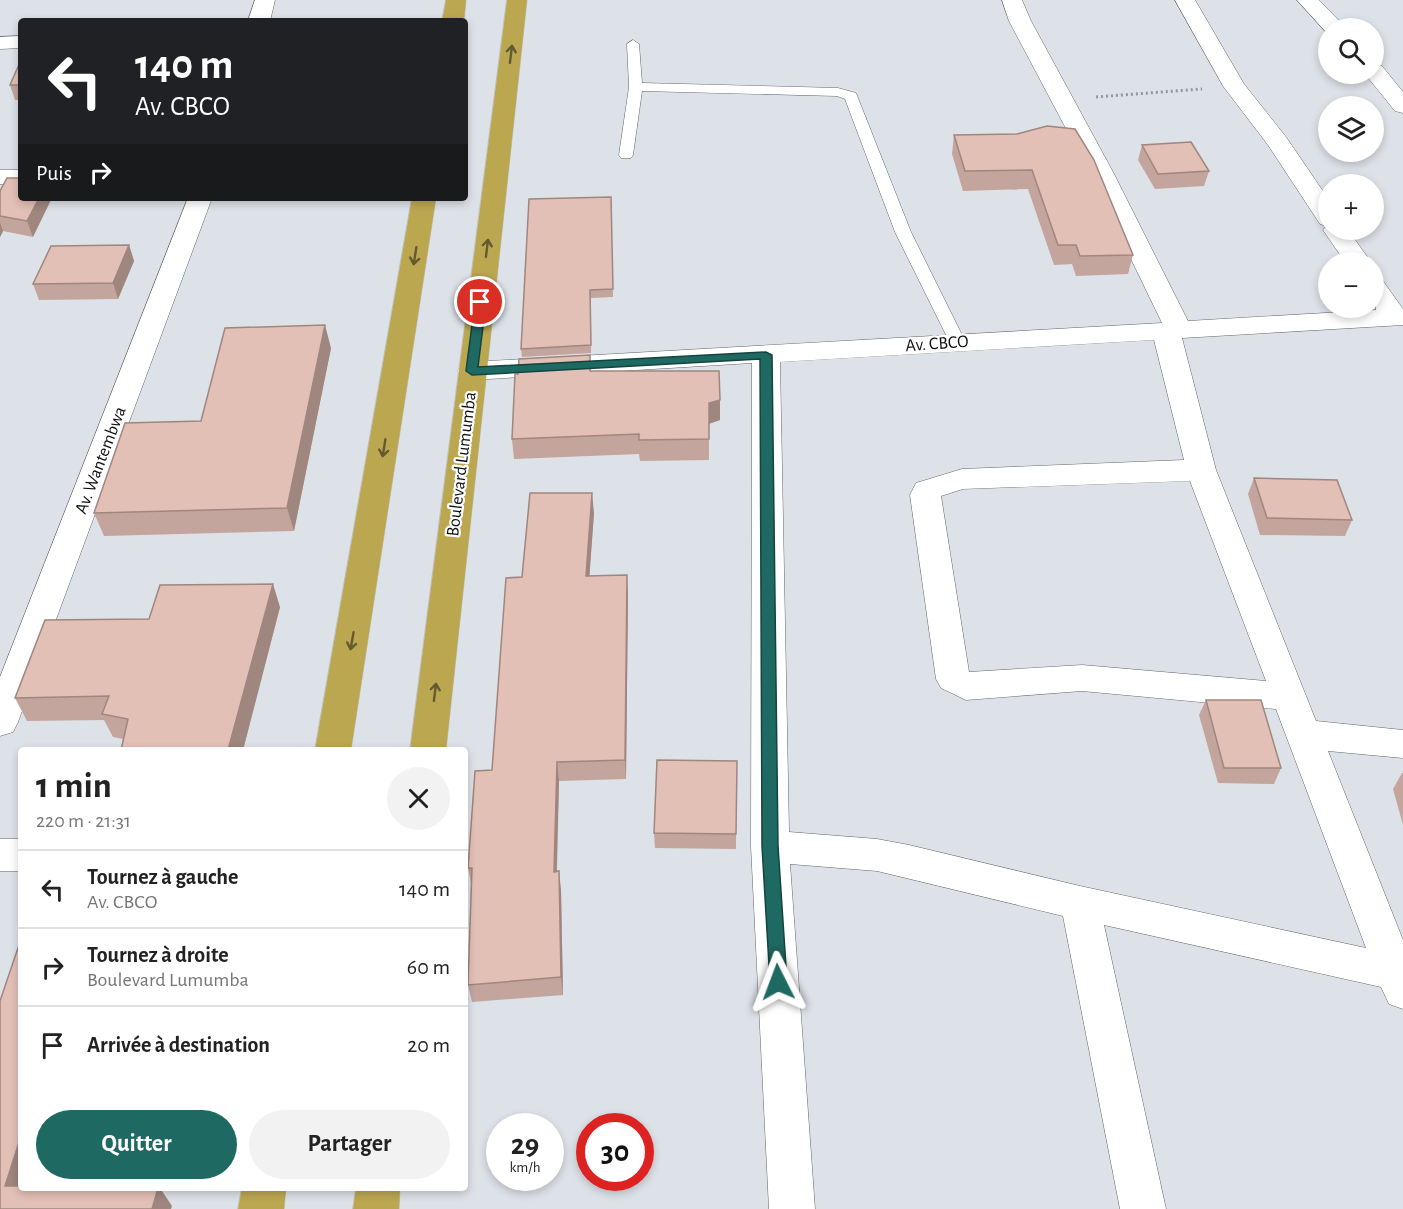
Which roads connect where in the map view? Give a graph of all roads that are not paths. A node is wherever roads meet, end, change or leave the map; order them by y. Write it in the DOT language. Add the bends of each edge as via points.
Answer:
graph roads {
  1 [pos="265,0"];
  2 [pos="456,0"];
  3 [pos="517,0"];
  4 [pos="1012,0"];
  5 [pos="1185,0"];
  6 [pos="1307,0"];
  7 [pos="260,18"];
  8 [pos="453,18"];
  9 [pos="1325,18"];
  10 [pos="18,42"];
  11 [pos="0,43"];
  12 [pos="633,44"];
  13 [pos="1384,83"];
  14 [pos="636,87"];
  15 [pos="1403,106"];
  16 [pos="626,155"];
  17 [pos="0,177"];
  18 [pos="18,177"];
  19 [pos="199,201"];
  20 [pos="424,201"];
  21 [pos="1318,202"];
  22 [pos="1384,300"];
  23 [pos="1398,317"];
  24 [pos="1173,330"];
  25 [pos="957,341"];
  26 [pos="766,355"];
  27 [pos="472,371"];
  28 [pos="1201,470"];
  29 [pos="1290,697"];
  30 [pos="0,722"];
  31 [pos="1304,734"];
  32 [pos="1403,744"];
  33 [pos="333,747"];
  34 [pos="428,747"];
  35 [pos="770,846"];
  36 [pos="0,855"];
  37 [pos="18,855"];
  38 [pos="1080,903"];
  39 [pos="1400,979"];
  40 [pos="264,1191"];
  41 [pos="378,1191"];
  42 [pos="261,1209"];
  43 [pos="376,1209"];
  44 [pos="792,1209"];
  45 [pos="1143,1209"];
  1 -- 7 [label="street"];
  2 -- 8 [label="highway"];
  27 -- 3 [label="highway, Boulevard Lumumba, one-way"];
  4 -- 24 [label="street" via="1101,172"];
  5 -- 21 [label="street" via="1234,86"];
  6 -- 9 [label="street"];
  10 -- 11 [label="street"];
  12 -- 14 [label="lane"];
  13 -- 15 [label="street"];
  14 -- 16 [label="lane"];
  14 -- 25 [label="lane" via="838,92 852,96 903,232"];
  17 -- 18 [label="street"];
  19 -- 30 [label="street, Av. Wantembwa"];
  20 -- 33 [label="highway, one-way"];
  22 -- 23 [label="street"];
  23 -- 24 [label="street, Av. CBCO"];
  24 -- 25 [label="street, Av. CBCO"];
  24 -- 28 [label="street"];
  25 -- 26 [label="street, Av. CBCO"];
  26 -- 27 [label="street, Av. CBCO"];
  26 -- 35 [label="street"];
  34 -- 27 [label="highway, Boulevard Lumumba, one-way"];
  28 -- 29 [label="street"];
  28 -- 29 [label="street" via="963,479 927,490 953,679 966,687 1082,678"];
  29 -- 31 [label="street"];
  31 -- 32 [label="street"];
  31 -- 39 [label="street"];
  35 -- 38 [label="street" via="878,855"];
  35 -- 44 [label="street"];
  36 -- 37 [label="street"];
  38 -- 39 [label="street"];
  38 -- 45 [label="street"];
  40 -- 42 [label="highway"];
  41 -- 43 [label="highway"];
}
